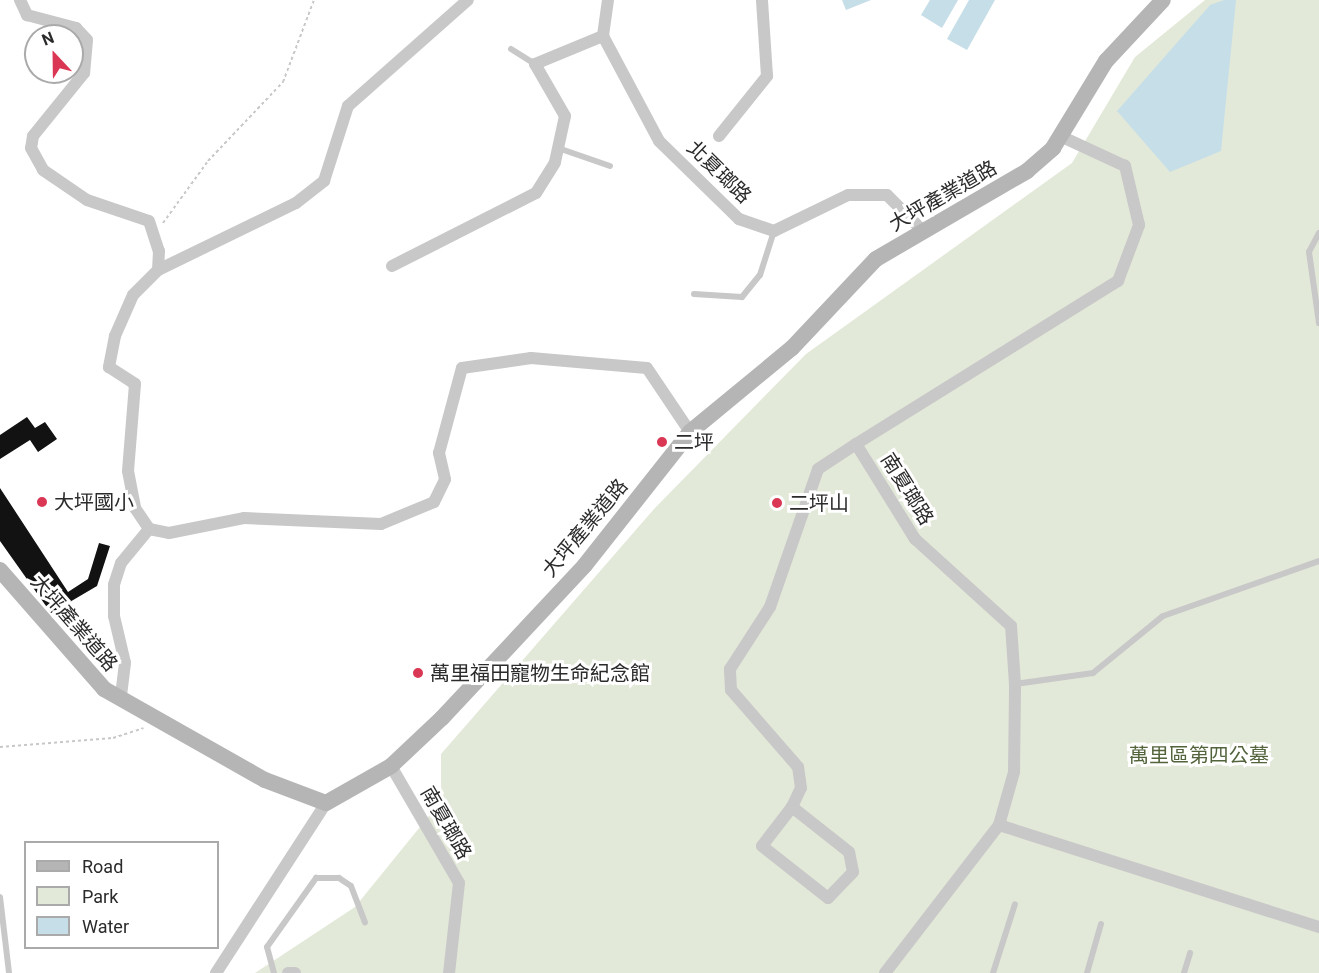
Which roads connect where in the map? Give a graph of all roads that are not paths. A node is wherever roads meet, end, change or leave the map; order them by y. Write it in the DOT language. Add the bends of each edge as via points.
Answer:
graph roads {
  1 [pos="20,0"];
  2 [pos="468,0"];
  3 [pos="608,0"];
  4 [pos="762,0"];
  5 [pos="1163,0"];
  6 [pos="603,36"];
  7 [pos="511,49"];
  8 [pos="535,64"];
  9 [pos="719,136"];
  10 [pos="1060,136"];
  11 [pos="558,148"];
  12 [pos="610,166"];
  13 [pos="774,231"];
  14 [pos="924,231"];
  15 [pos="1319,233"];
  16 [pos="392,266"];
  17 [pos="158,270"];
  18 [pos="694,294"];
  19 [pos="1319,323"];
  20 [pos="690,432"];
  21 [pos="856,444"];
  22 [pos="149,529"];
  23 [pos="1319,561"];
  24 [pos="0,570"];
  25 [pos="1015,684"];
  26 [pos="121,698"];
  27 [pos="391,766"];
  28 [pos="326,803"];
  29 [pos="792,807"];
  30 [pos="999,825"];
  31 [pos="0,897"];
  32 [pos="1015,904"];
  33 [pos="364,922"];
  34 [pos="1101,924"];
  35 [pos="1319,927"];
  36 [pos="1190,953"];
  37 [pos="9,973"];
  38 [pos="216,973"];
  39 [pos="274,973"];
  40 [pos="288,973"];
  41 [pos="296,973"];
  42 [pos="449,973"];
  43 [pos="885,973"];
  44 [pos="993,973"];
  45 [pos="1087,973"];
  46 [pos="1184,973"];
  1 -- 17 [label="street" via="27,15 76,28 87,40 84,73 33,136 31,148 43,171 87,201 149,221"];
  2 -- 17 [label="street" via="348,106 324,181 296,203"];
  3 -- 6 [label="street"];
  4 -- 9 [label="street, 北夏瑯路" via="767,76"];
  5 -- 10 [label="street, 大坪產業道路" via="1106,61"];
  6 -- 8 [label="street"];
  6 -- 13 [label="street, 北夏瑯路" via="659,141 739,219"];
  7 -- 8 [label="lane"];
  8 -- 11 [label="street" via="565,116"];
  10 -- 14 [label="street, 大坪產業道路" via="1027,171"];
  10 -- 21 [label="street, 南夏瑯路" via="1125,166 1139,225 1118,281"];
  11 -- 12 [label="lane"];
  11 -- 16 [label="street" via="536,193"];
  13 -- 14 [label="street" via="848,195 886,195"];
  13 -- 18 [label="lane" via="760,275 742,297"];
  14 -- 20 [label="street, 大坪產業道路" via="876,259 792,348"];
  15 -- 19 [label="lane" via="1308,252"];
  17 -- 22 [label="street" via="133,295 115,336 109,367 135,384 128,471 135,508"];
  20 -- 22 [label="street" via="647,368 531,358 462,368 453,387 439,453 445,479 434,502 381,524 244,518 169,532"];
  20 -- 27 [label="street, 大坪產業道路" via="585,565"];
  21 -- 25 [label="street, 南夏瑯路" via="915,539 1011,626"];
  21 -- 29 [label="street" via="818,469 770,607 730,669 730,690 798,767 801,788"];
  22 -- 26 [label="street" via="121,562 114,585 114,616 125,663"];
  23 -- 25 [label="lane" via="1163,616 1093,673"];
  24 -- 26 [label="street, 大坪產業道路" via="77,661 104,689"];
  25 -- 30 [label="street, 南夏瑯路" via="1014,772"];
  26 -- 28 [label="street, 大坪產業道路" via="157,723 265,780"];
  27 -- 28 [label="street, 大坪產業道路"];
  27 -- 42 [label="street, 南夏瑯路" via="459,883"];
  28 -- 38 [label="street"];
  29 -- 29 [label="street" via="849,852 854,872 828,898 762,846"];
  30 -- 35 [label="street"];
  30 -- 43 [label="street, 南夏瑯路"];
  31 -- 37 [label="lane"];
  32 -- 44 [label="lane"];
  33 -- 39 [label="lane" via="351,886 339,878 316,878 267,947"];
  34 -- 45 [label="lane"];
  36 -- 46 [label="lane"];
  40 -- 41 [label="street"];
}
